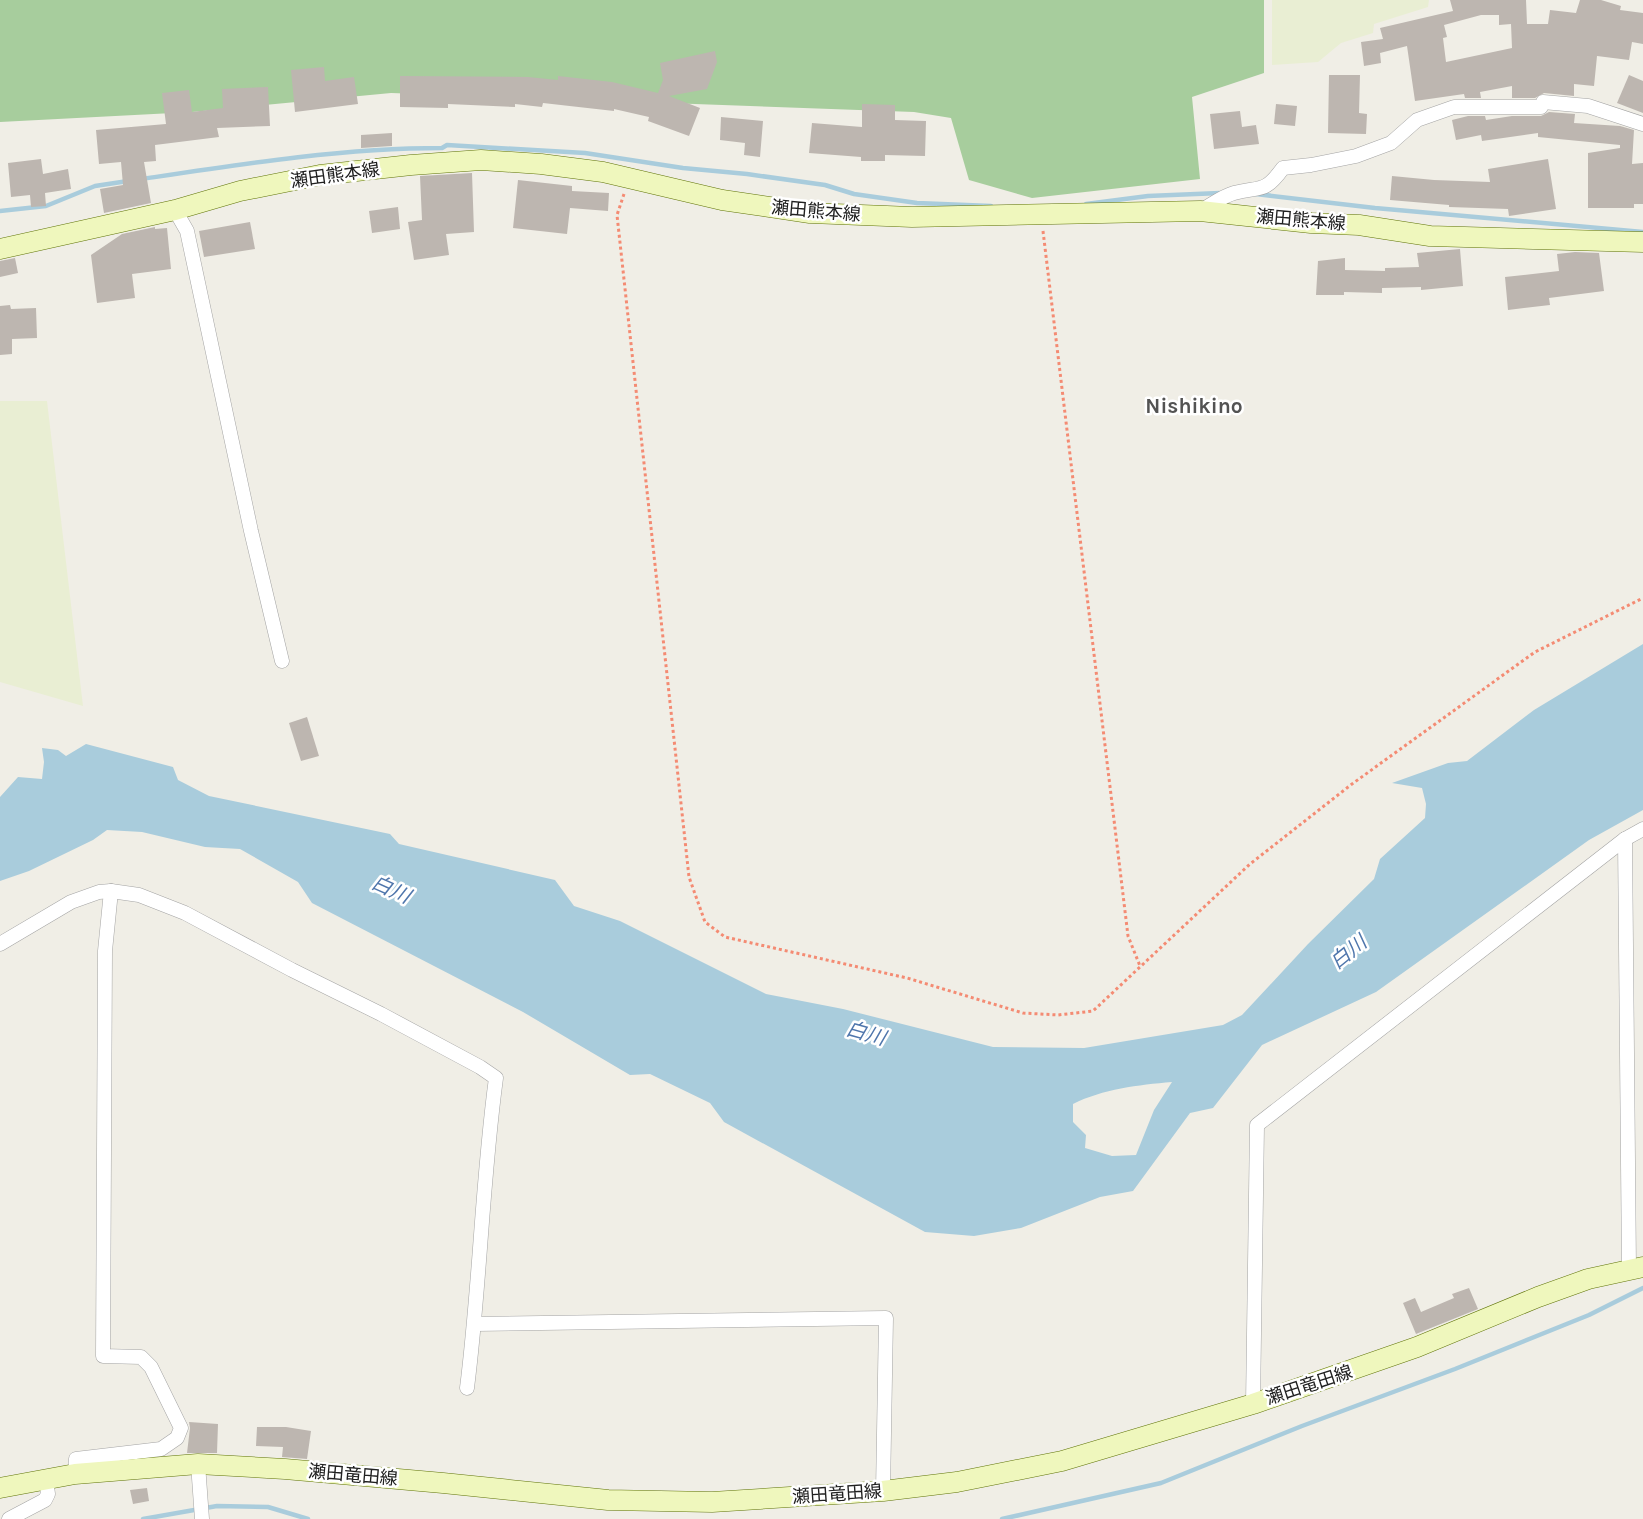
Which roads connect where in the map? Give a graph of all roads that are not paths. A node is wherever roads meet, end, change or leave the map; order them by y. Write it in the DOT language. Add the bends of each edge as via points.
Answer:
graph roads {
  1 [pos="1643,124"];
  2 [pos="175,210"];
  3 [pos="1200,211"];
  4 [pos="1643,242"];
  5 [pos="0,249"];
  6 [pos="282,661"];
  7 [pos="1643,829"];
  8 [pos="1625,839"];
  9 [pos="111,891"];
  10 [pos="0,944"];
  11 [pos="1636,1268"];
  12 [pos="475,1324"];
  13 [pos="467,1388"];
  14 [pos="1253,1404"];
  15 [pos="198,1464"];
  16 [pos="75,1474"];
  17 [pos="46,1479"];
  18 [pos="0,1488"];
  19 [pos="883,1491"];
  20 [pos="9,1519"];
  21 [pos="202,1519"];
  1 -- 3 [label="street" via="1588,106 1543,102 1541,107 1454,107 1417,120 1391,143 1356,156 1283,168 1273,182 1260,190 1233,193"];
  2 -- 3 [label="main road, 瀬田熊本線" via="240,191 320,175 481,160 628,177 722,200 810,213 912,218"];
  2 -- 5 [label="main road, 瀬田熊本線"];
  2 -- 6 [label="street" via="187,231 250,531"];
  3 -- 4 [label="main road, 瀬田熊本線" via="1359,225 1430,237"];
  7 -- 8 [label="street"];
  8 -- 11 [label="street"];
  8 -- 14 [label="street" via="1257,1125"];
  9 -- 10 [label="street" via="71,902"];
  9 -- 12 [label="street" via="139,895 185,914 496,1078"];
  9 -- 16 [label="street" via="105,951 104,1356 141,1357 151,1366 182,1428 177,1438 161,1449 76,1459"];
  11 -- 14 [label="main road, 瀬田竜田線" via="1548,1293 1417,1347"];
  12 -- 13 [label="street"];
  12 -- 19 [label="street" via="886,1318"];
  14 -- 19 [label="main road, 瀬田竜田線" via="1062,1461 957,1482"];
  15 -- 16 [label="main road, 瀬田竜田線"];
  15 -- 19 [label="main road, 瀬田竜田線" via="443,1482 608,1500 712,1502"];
  15 -- 21 [label="street"];
  16 -- 17 [label="main road, 瀬田竜田線"];
  17 -- 18 [label="main road, 瀬田竜田線"];
  17 -- 20 [label="street" via="45,1500"];
}
